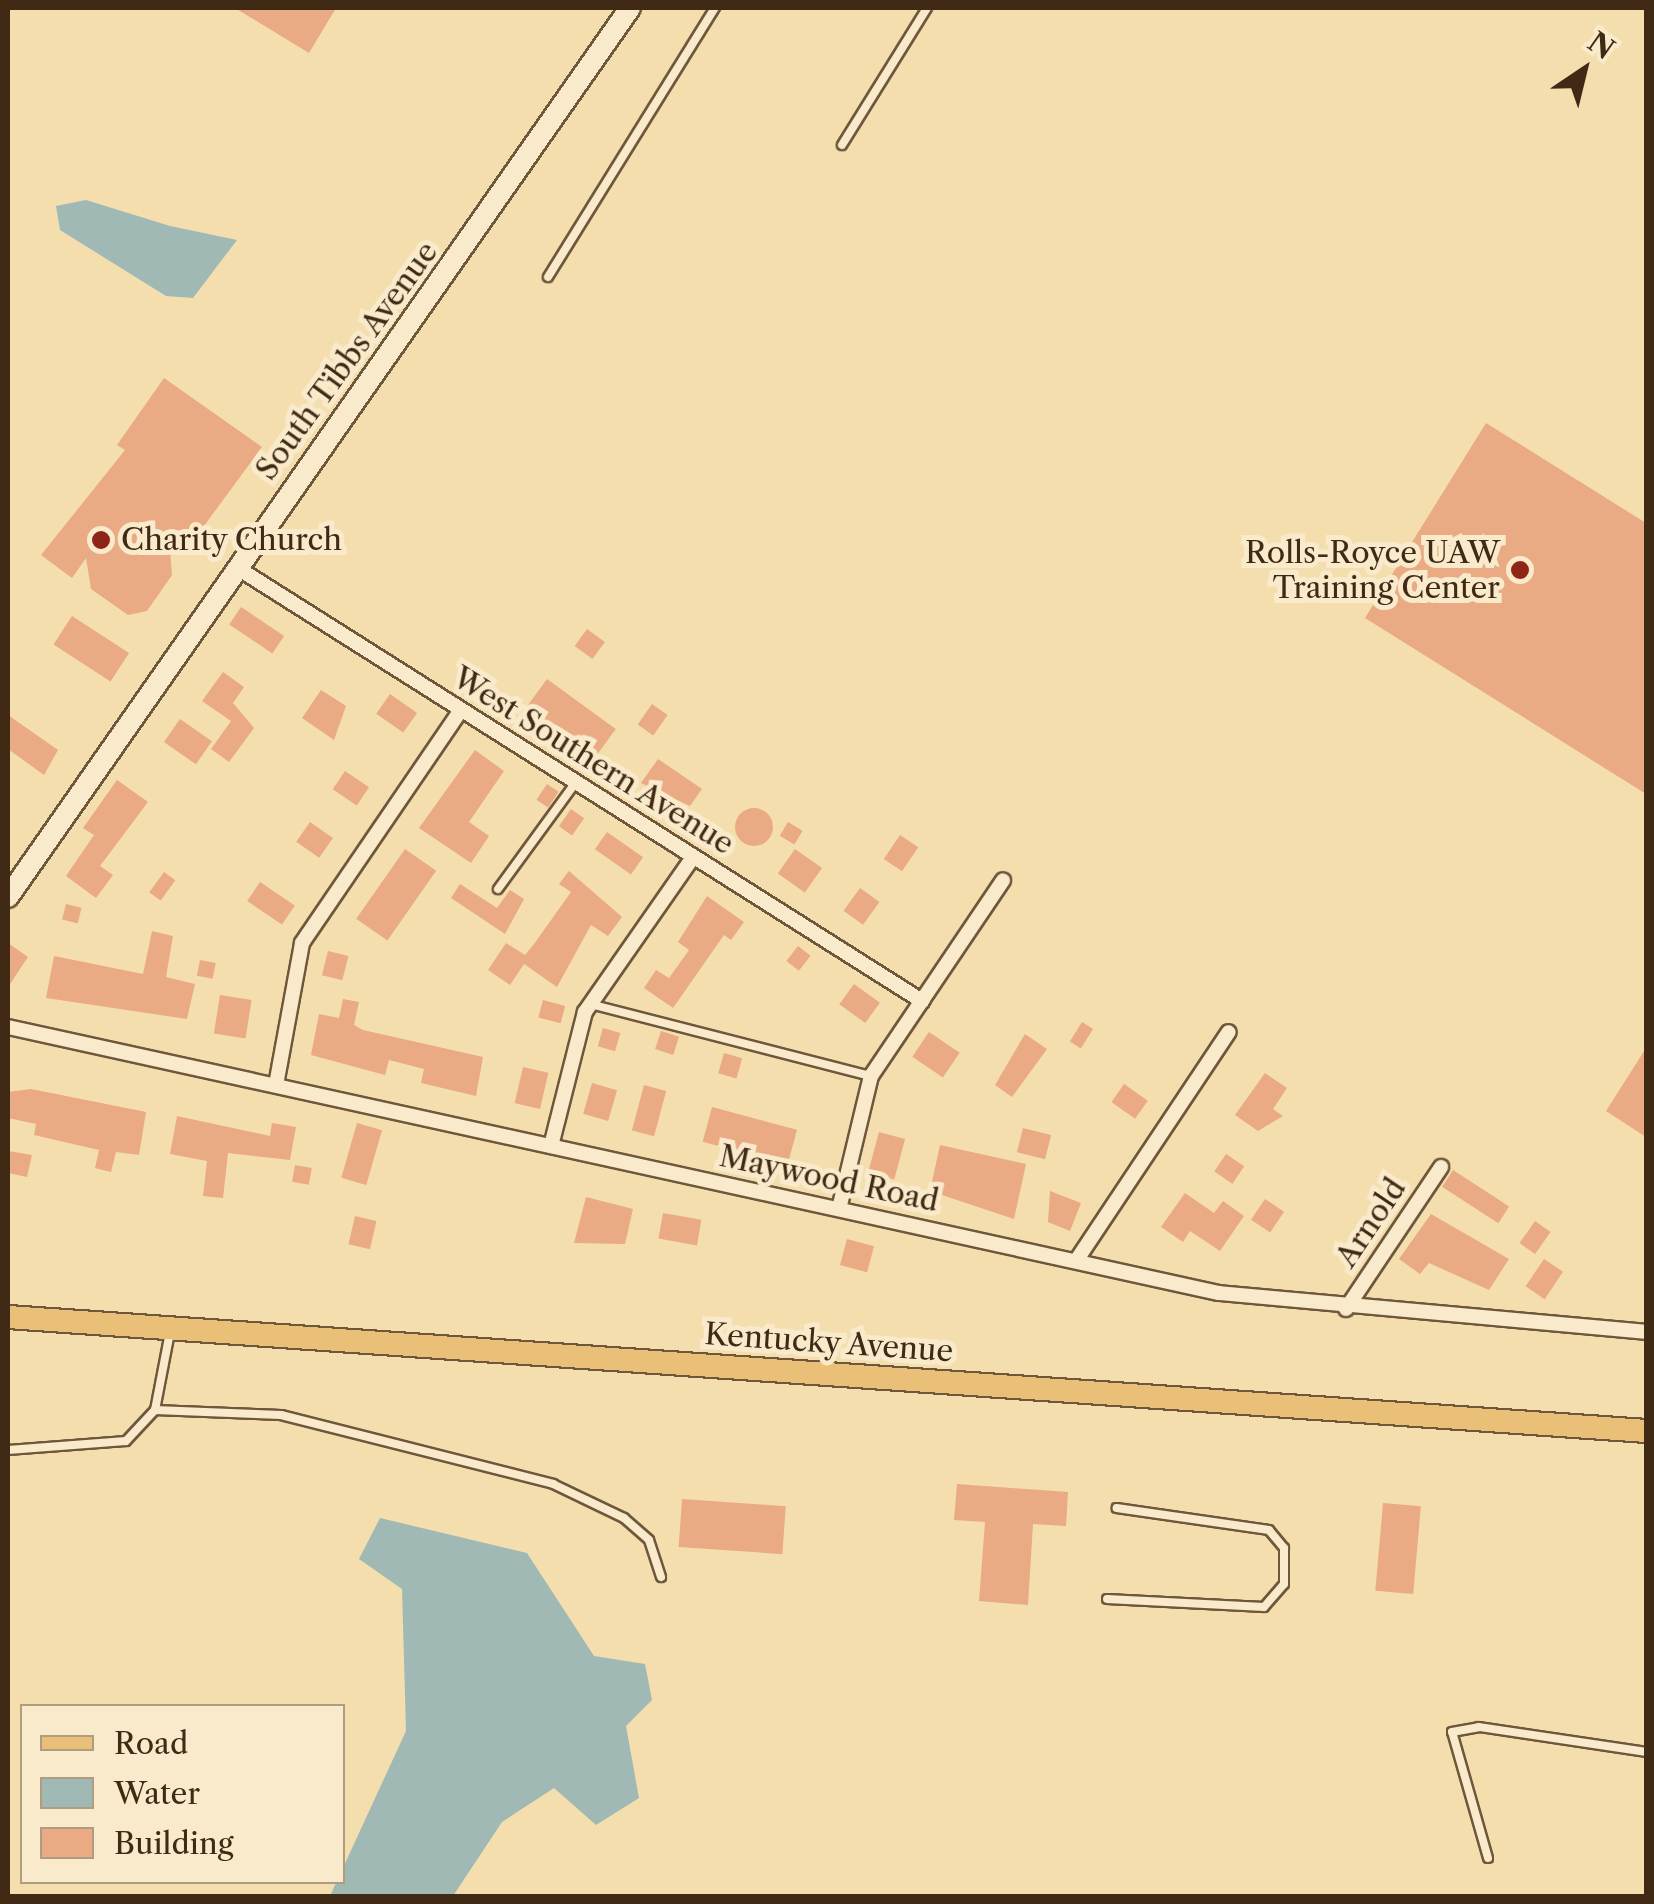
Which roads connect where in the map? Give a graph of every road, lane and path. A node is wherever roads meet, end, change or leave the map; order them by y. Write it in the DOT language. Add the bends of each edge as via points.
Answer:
graph roads {
  1 [pos="630,8"];
  2 [pos="716,8"];
  3 [pos="927,8"];
  4 [pos="842,145"];
  5 [pos="548,277"];
  6 [pos="236,567"];
  7 [pos="460,710"];
  8 [pos="576,782"];
  9 [pos="693,857"];
  10 [pos="1003,880"];
  11 [pos="498,889"];
  12 [pos="8,897"];
  13 [pos="922,1001"];
  14 [pos="590,1004"];
  15 [pos="8,1026"];
  16 [pos="1230,1032"];
  17 [pos="871,1076"];
  18 [pos="276,1085"];
  19 [pos="551,1146"];
  20 [pos="1441,1167"];
  21 [pos="840,1209"];
  22 [pos="1076,1262"];
  23 [pos="1346,1309"];
  24 [pos="8,1317"];
  25 [pos="171,1328"];
  26 [pos="1646,1332"];
  27 [pos="155,1410"];
  28 [pos="1646,1431"];
  29 [pos="8,1450"];
  30 [pos="1117,1508"];
  31 [pos="661,1577"];
  32 [pos="1107,1599"];
  33 [pos="1646,1752"];
  34 [pos="1488,1858"];
  1 -- 6 [label="main road, South Tibbs Avenue"];
  2 -- 5 [label="lane"];
  3 -- 4 [label="lane"];
  6 -- 7 [label="street, West Southern Avenue"];
  6 -- 12 [label="main road, South Tibbs Avenue"];
  7 -- 8 [label="street, West Southern Avenue"];
  7 -- 18 [label="street" via="302,943"];
  8 -- 9 [label="street, West Southern Avenue"];
  8 -- 11 [label="lane"];
  9 -- 13 [label="street, West Southern Avenue"];
  9 -- 14 [label="street"];
  10 -- 13 [label="street"];
  13 -- 17 [label="street"];
  14 -- 17 [label="lane"];
  14 -- 19 [label="street"];
  15 -- 18 [label="street, Maywood Road"];
  16 -- 22 [label="street"];
  17 -- 21 [label="street"];
  18 -- 19 [label="street, Maywood Road"];
  19 -- 21 [label="street, Maywood Road"];
  20 -- 23 [label="street, Arnold"];
  21 -- 22 [label="street, Maywood Road"];
  22 -- 23 [label="street, Maywood Road"];
  23 -- 26 [label="street, Maywood Road"];
  24 -- 25 [label="main road, Kentucky Avenue"];
  25 -- 27 [label="lane"];
  25 -- 28 [label="main road, Kentucky Avenue"];
  27 -- 29 [label="lane" via="126,1441"];
  27 -- 31 [label="lane" via="281,1415 553,1484 624,1518 649,1540"];
  30 -- 32 [label="lane" via="1269,1530 1284,1548 1284,1584 1264,1607"];
  33 -- 34 [label="lane" via="1478,1727 1452,1732"];
}
